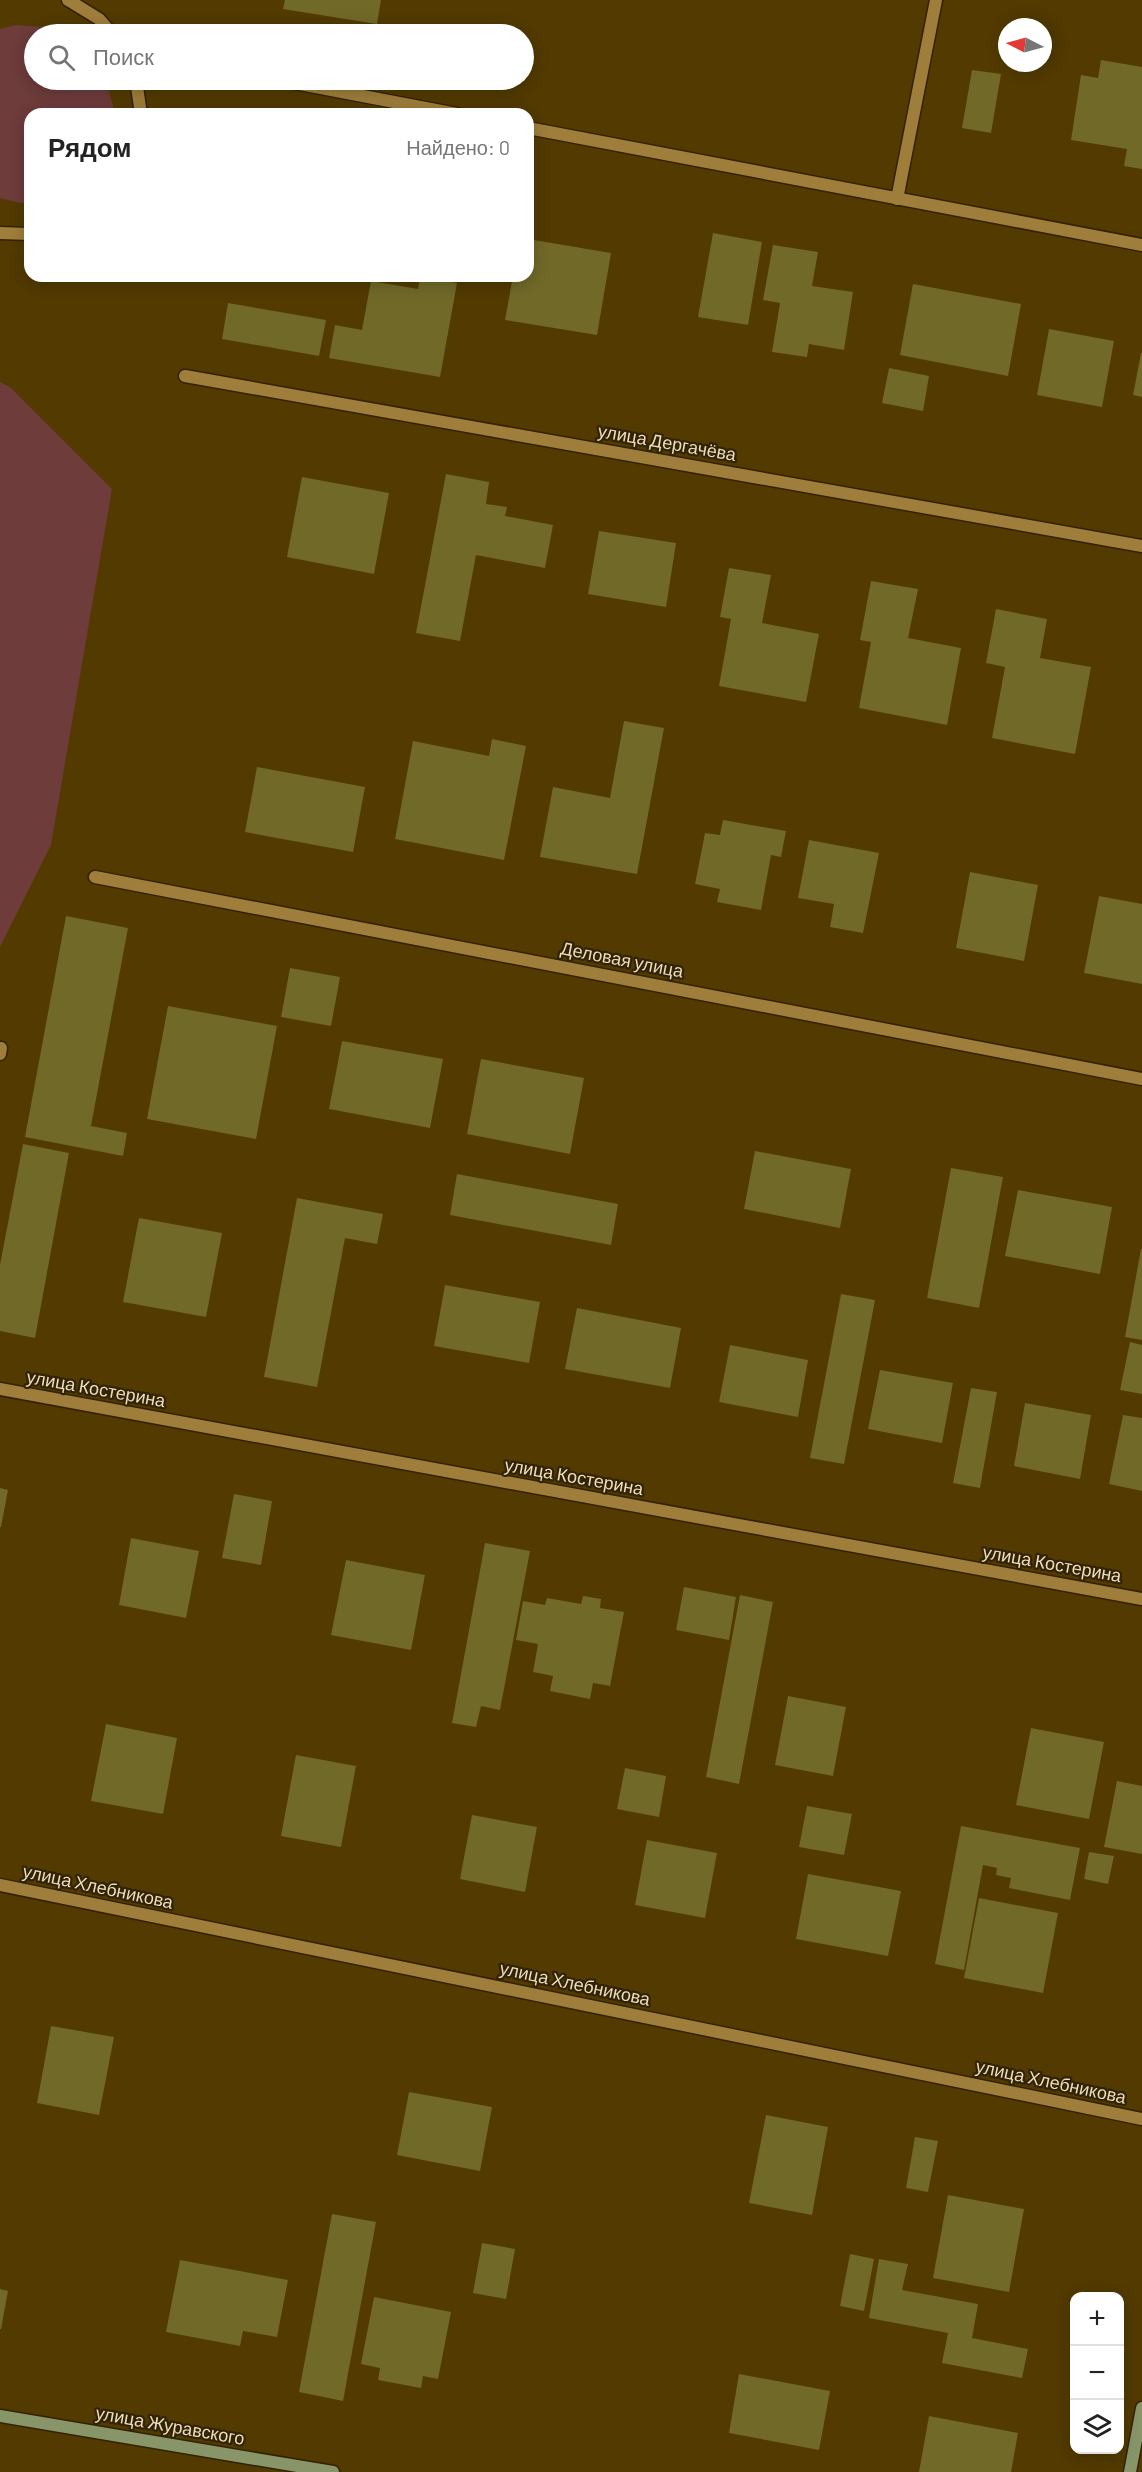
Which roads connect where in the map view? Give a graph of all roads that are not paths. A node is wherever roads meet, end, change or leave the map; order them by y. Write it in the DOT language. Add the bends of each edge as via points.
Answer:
graph roads {
  1 [pos="68,0"];
  2 [pos="936,0"];
  3 [pos="103,24"];
  4 [pos="137,90"];
  5 [pos="331,90"];
  6 [pos="140,108"];
  7 [pos="426,108"];
  8 [pos="534,129"];
  9 [pos="897,199"];
  10 [pos="0,233"];
  11 [pos="24,234"];
  12 [pos="1142,245"];
  13 [pos="185,376"];
  14 [pos="1142,546"];
  15 [pos="95,877"];
  16 [pos="1142,1079"];
  17 [pos="0,1389"];
  18 [pos="1142,1599"];
  19 [pos="0,1885"];
  20 [pos="1142,2119"];
  21 [pos="1142,2408"];
  22 [pos="0,2416"];
  23 [pos="333,2472"];
  24 [pos="1130,2472"];
  1 -- 3 [label="street"];
  2 -- 9 [label="street"];
  4 -- 6 [label="street"];
  5 -- 7 [label="street"];
  8 -- 9 [label="street"];
  9 -- 12 [label="street"];
  10 -- 11 [label="street"];
  13 -- 14 [label="street, улица Дергачёва"];
  15 -- 16 [label="street, Деловая улица"];
  17 -- 18 [label="street, улица Костерина"];
  19 -- 20 [label="street, улица Хлебникова"];
  21 -- 24 [label="street"];
  22 -- 23 [label="street, улица Журавского"];
}
